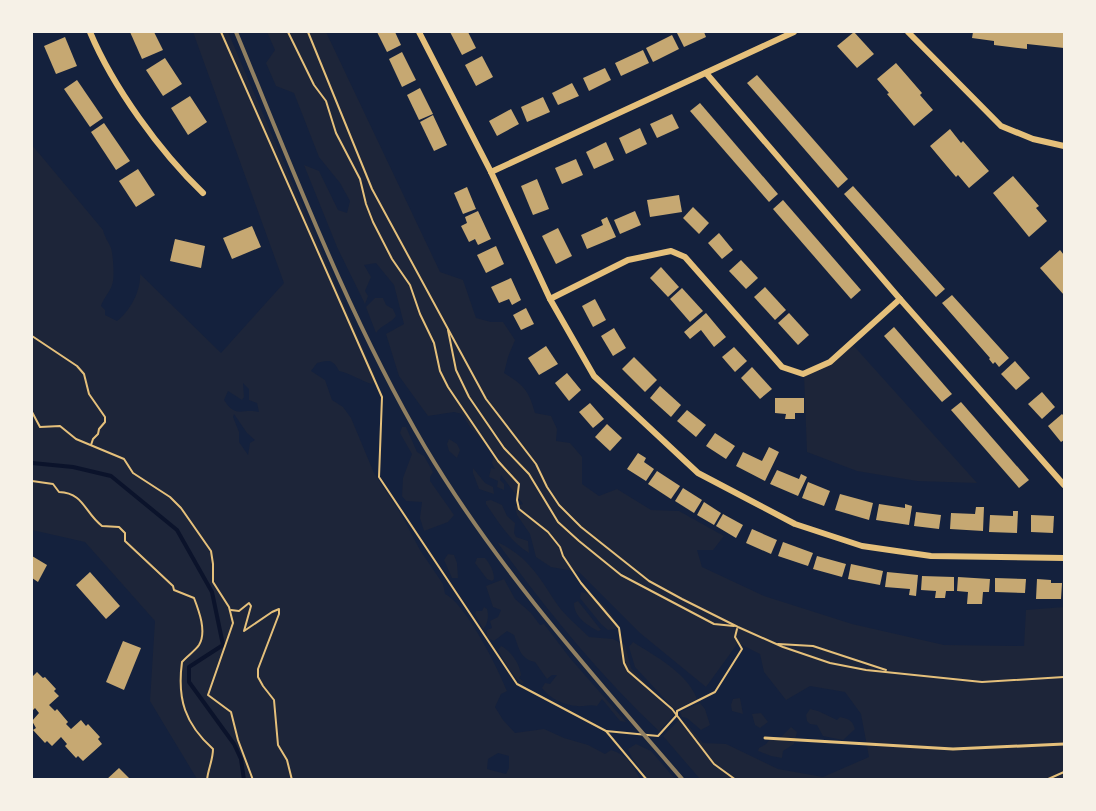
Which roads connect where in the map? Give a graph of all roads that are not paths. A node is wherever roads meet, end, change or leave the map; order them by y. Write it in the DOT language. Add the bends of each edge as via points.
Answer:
graph roads {
  1 [pos="90,32"];
  2 [pos="419,32"];
  3 [pos="794,32"];
  4 [pos="908,32"];
  5 [pos="706,73"];
  6 [pos="1065,146"];
  7 [pos="491,172"];
  8 [pos="204,193"];
  9 [pos="550,299"];
  10 [pos="900,299"];
  11 [pos="1065,485"];
  12 [pos="1065,558"];
  13 [pos="765,738"];
  14 [pos="1065,744"];
  1 -- 8 [label="street" via="152,134"];
  2 -- 7 [label="street"];
  3 -- 5 [label="street"];
  4 -- 6 [label="street" via="1001,126"];
  5 -- 7 [label="street"];
  5 -- 10 [label="street"];
  7 -- 9 [label="street"];
  9 -- 10 [label="street" via="628,260 671,251 685,257 782,368 803,374 830,362"];
  9 -- 12 [label="street" via="594,376 698,473 795,524 862,546 931,556"];
  10 -- 11 [label="street"];
  13 -- 14 [label="lane" via="953,749"];
}
